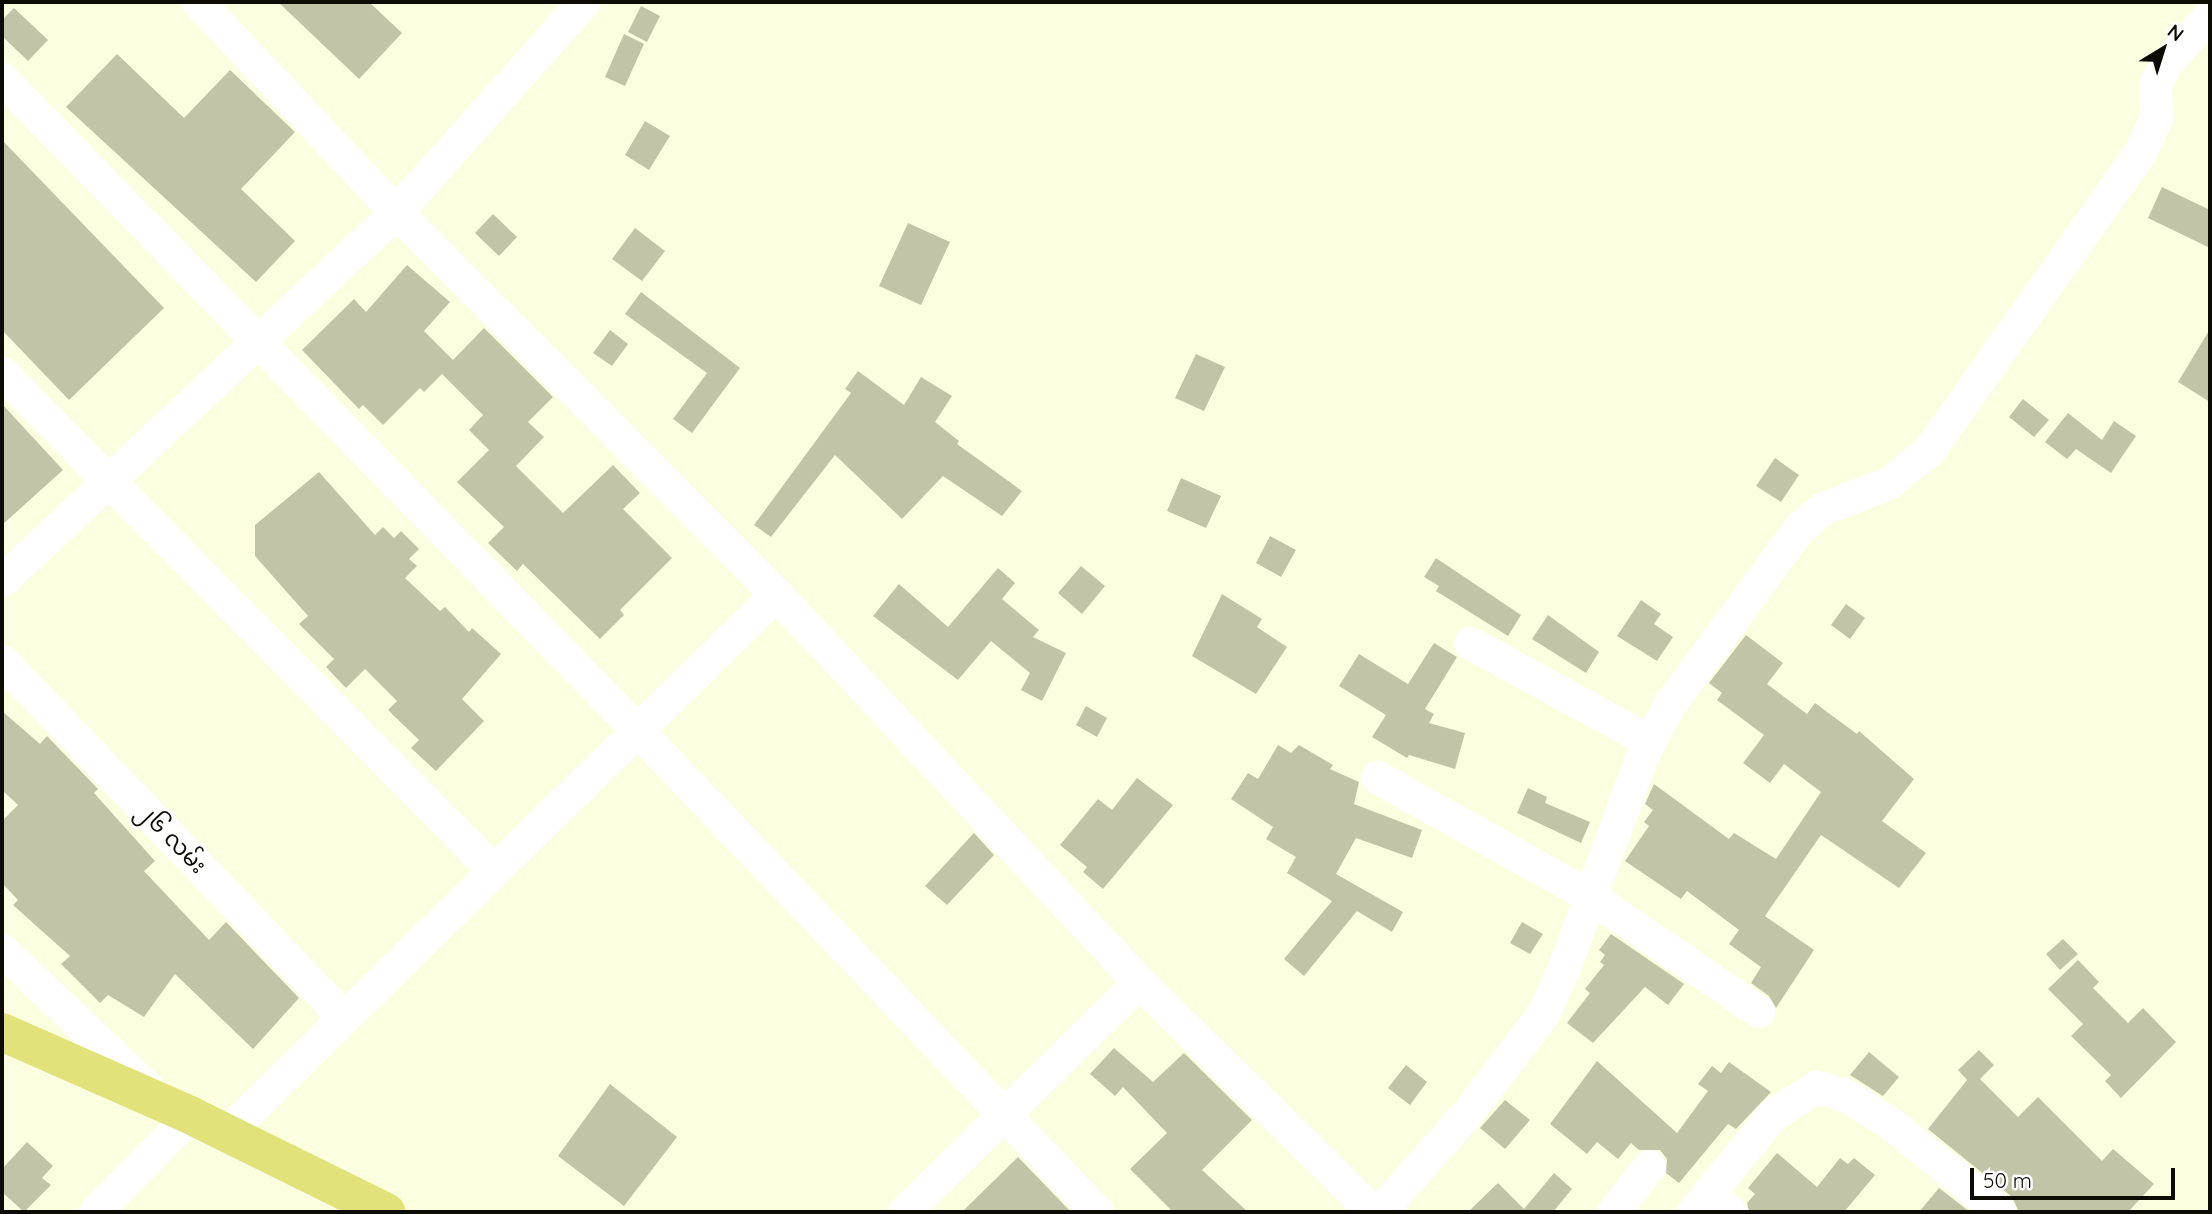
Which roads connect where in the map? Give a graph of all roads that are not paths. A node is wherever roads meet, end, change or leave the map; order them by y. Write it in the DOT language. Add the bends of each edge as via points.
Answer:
graph roads {
  1 [pos="198,2"];
  2 [pos="583,2"];
  3 [pos="2210,15"];
  4 [pos="2,79"];
  5 [pos="396,212"];
  6 [pos="255,343"];
  7 [pos="2,373"];
  8 [pos="110,483"];
  9 [pos="2,580"];
  10 [pos="776,594"];
  11 [pos="1470,643"];
  12 [pos="2,660"];
  13 [pos="636,729"];
  14 [pos="1650,741"];
  15 [pos="1377,777"];
  16 [pos="492,869"];
  17 [pos="1590,896"];
  18 [pos="2,950"];
  19 [pos="1139,982"];
  20 [pos="1758,1011"];
  21 [pos="342,1015"];
  22 [pos="2,1032"];
  23 [pos="176,1109"];
  24 [pos="1004,1117"];
  25 [pos="226,1133"];
  26 [pos="1649,1166"];
  27 [pos="1710,1206"];
  28 [pos="94,1212"];
  29 [pos="386,1212"];
  30 [pos="904,1212"];
  31 [pos="1097,1212"];
  32 [pos="1373,1212"];
  33 [pos="1379,1212"];
  34 [pos="1613,1212"];
  35 [pos="2000,1212"];
  1 -- 5 [label="street"];
  2 -- 5 [label="street"];
  3 -- 14 [label="street" via="2166,63 2155,83 2156,118 2140,152 1929,450 1888,483 1823,509 1799,528 1669,705"];
  4 -- 6 [label="street"];
  5 -- 6 [label="street"];
  5 -- 10 [label="street"];
  6 -- 8 [label="street"];
  6 -- 13 [label="street"];
  7 -- 8 [label="street"];
  8 -- 9 [label="street"];
  8 -- 16 [label="street"];
  10 -- 13 [label="street"];
  10 -- 19 [label="street"];
  11 -- 14 [label="street"];
  12 -- 21 [label="street, ၂၆ လမ်း"];
  13 -- 16 [label="street"];
  13 -- 24 [label="street"];
  14 -- 17 [label="street"];
  15 -- 17 [label="street"];
  16 -- 21 [label="street"];
  17 -- 20 [label="street"];
  17 -- 33 [label="street" via="1563,970 1531,1033"];
  18 -- 23 [label="street"];
  19 -- 24 [label="street"];
  19 -- 32 [label="street"];
  21 -- 25 [label="street"];
  22 -- 23 [label="main road"];
  23 -- 25 [label="main road"];
  23 -- 28 [label="street"];
  24 -- 30 [label="street"];
  24 -- 31 [label="street"];
  25 -- 29 [label="main road"];
  26 -- 34 [label="street"];
  27 -- 35 [label="street" via="1773,1114 1816,1087 1843,1094 1890,1123"];
}
